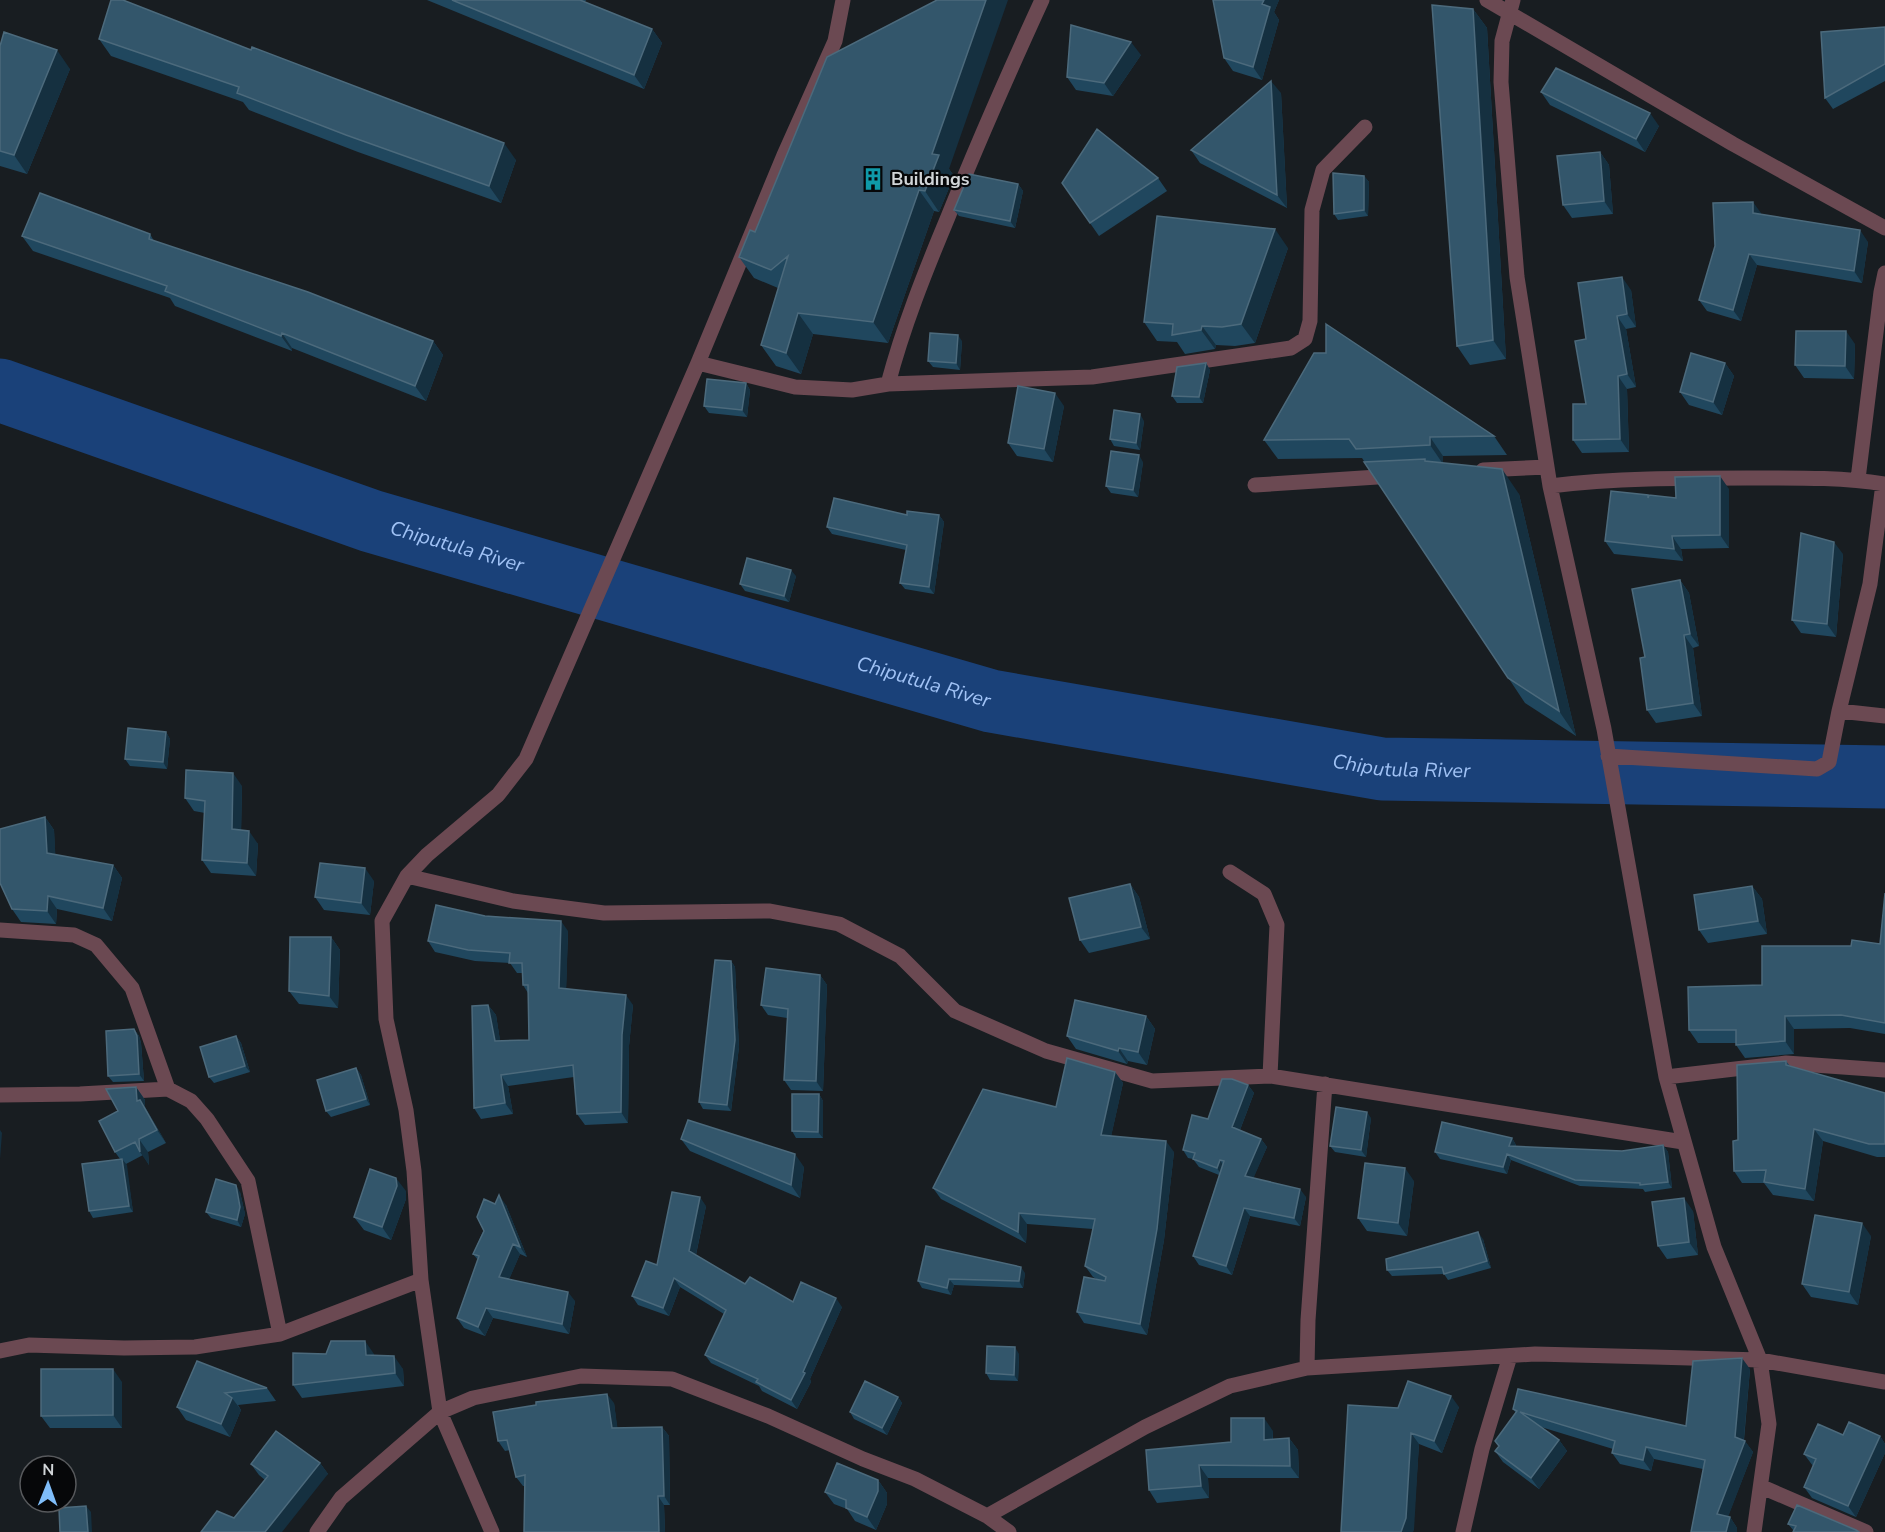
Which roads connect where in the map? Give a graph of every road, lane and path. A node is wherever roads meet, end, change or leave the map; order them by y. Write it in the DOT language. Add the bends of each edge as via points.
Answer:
graph roads {
  1 [pos="843,0"];
  2 [pos="1042,0"];
  3 [pos="1487,0"];
  4 [pos="1511,6"];
  5 [pos="1365,127"];
  6 [pos="1885,228"];
  7 [pos="1885,273"];
  8 [pos="698,363"];
  9 [pos="888,384"];
  10 [pos="1547,466"];
  11 [pos="1465,472"];
  12 [pos="1407,475"];
  13 [pos="1858,480"];
  14 [pos="1256,484"];
  15 [pos="1884,484"];
  16 [pos="1550,486"];
  17 [pos="1839,711"];
  18 [pos="1885,716"];
  19 [pos="1609,760"];
  20 [pos="1230,872"];
  21 [pos="407,876"];
  22 [pos="0,930"];
  23 [pos="1885,1070"];
  24 [pos="1270,1076"];
  25 [pos="1666,1077"];
  26 [pos="1325,1084"];
  27 [pos="168,1089"];
  28 [pos="0,1095"];
  29 [pos="1683,1142"];
  30 [pos="421,1280"];
  31 [pos="280,1334"];
  32 [pos="0,1351"];
  33 [pos="1510,1356"];
  34 [pos="1760,1360"];
  35 [pos="1307,1368"];
  36 [pos="1885,1382"];
  37 [pos="440,1412"];
  38 [pos="1761,1487"];
  39 [pos="987,1516"];
  40 [pos="317,1532"];
  41 [pos="492,1532"];
  42 [pos="1009,1532"];
  43 [pos="1463,1532"];
  44 [pos="1754,1532"];
  45 [pos="1866,1532"];
  1 -- 8 [label="street" via="836,41"];
  2 -- 9 [label="street" via="931,257"];
  3 -- 4 [label="street"];
  4 -- 6 [label="street" via="1733,144"];
  4 -- 10 [label="street" via="1503,41 1501,82 1517,277"];
  5 -- 9 [label="street" via="1323,170 1312,210 1310,321 1305,339 1292,348 1092,377"];
  7 -- 13 [label="street"];
  8 -- 9 [label="street" via="795,387 852,390"];
  8 -- 21 [label="street" via="526,759 498,795"];
  10 -- 11 [label="street"];
  10 -- 16 [label="street"];
  12 -- 14 [label="street"];
  13 -- 15 [label="street"];
  13 -- 16 [label="street" via="1697,478"];
  15 -- 17 [label="street" via="1870,584"];
  16 -- 19 [label="street"];
  17 -- 18 [label="street"];
  17 -- 19 [label="street" via="1829,762 1817,769"];
  19 -- 25 [label="street"];
  20 -- 24 [label="street" via="1264,894 1277,925"];
  21 -- 24 [label="street" via="513,901 604,913 770,911 839,924 900,956 955,1011 1046,1051 1152,1081"];
  21 -- 30 [label="street" via="382,921 386,1019 406,1110"];
  22 -- 27 [label="street" via="74,935 96,945 132,988"];
  23 -- 25 [label="street" via="1786,1063"];
  24 -- 26 [label="street"];
  25 -- 29 [label="street"];
  26 -- 29 [label="street"];
  26 -- 35 [label="street"];
  27 -- 28 [label="street"];
  27 -- 31 [label="street" via="191,1101 207,1119 248,1181"];
  29 -- 34 [label="street" via="1714,1247"];
  30 -- 31 [label="street"];
  30 -- 37 [label="street"];
  31 -- 32 [label="street" via="195,1347 29,1346"];
  33 -- 34 [label="street"];
  33 -- 35 [label="street"];
  33 -- 43 [label="street" via="1482,1449"];
  34 -- 36 [label="street"];
  34 -- 38 [label="street" via="1769,1424"];
  35 -- 39 [label="street" via="1230,1386 1145,1427"];
  37 -- 39 [label="street" via="473,1398 581,1376 672,1379 915,1479"];
  37 -- 40 [label="street" via="341,1498"];
  37 -- 41 [label="street"];
  38 -- 44 [label="street"];
  38 -- 45 [label="street"];
  39 -- 42 [label="street"];
}
